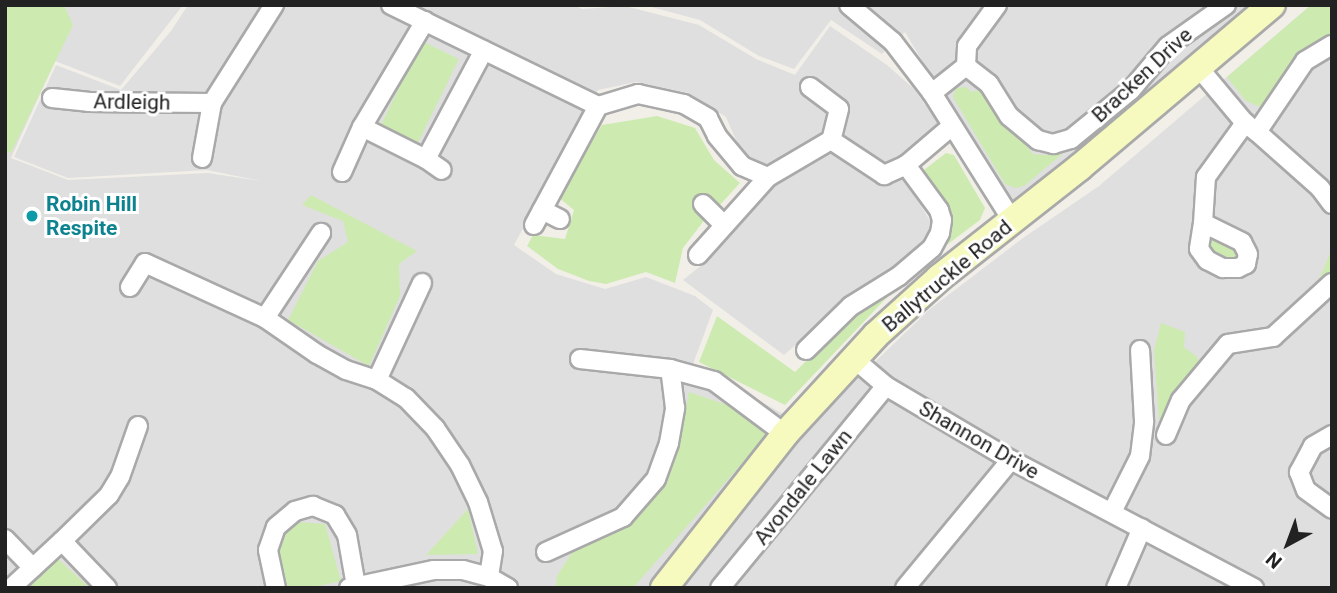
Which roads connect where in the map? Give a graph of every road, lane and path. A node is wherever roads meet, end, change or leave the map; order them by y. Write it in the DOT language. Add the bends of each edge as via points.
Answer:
graph roads {
  1 [pos="274,5"];
  2 [pos="391,5"];
  3 [pos="849,5"];
  4 [pos="997,5"];
  5 [pos="1226,5"];
  6 [pos="1272,5"];
  7 [pos="425,21"];
  8 [pos="1332,46"];
  9 [pos="484,50"];
  10 [pos="966,66"];
  11 [pos="1199,68"];
  12 [pos="810,87"];
  13 [pos="932,93"];
  14 [pos="52,98"];
  15 [pos="212,103"];
  16 [pos="598,106"];
  17 [pos="952,126"];
  18 [pos="362,127"];
  19 [pos="1251,128"];
  20 [pos="831,140"];
  21 [pos="202,158"];
  22 [pos="426,159"];
  23 [pos="906,165"];
  24 [pos="442,170"];
  25 [pos="342,172"];
  26 [pos="768,177"];
  27 [pos="703,204"];
  28 [pos="1332,204"];
  29 [pos="560,219"];
  30 [pos="1012,220"];
  31 [pos="1203,223"];
  32 [pos="724,226"];
  33 [pos="321,233"];
  34 [pos="698,255"];
  35 [pos="422,283"];
  36 [pos="1332,283"];
  37 [pos="130,287"];
  38 [pos="265,318"];
  39 [pos="806,350"];
  40 [pos="1140,350"];
  41 [pos="853,358"];
  42 [pos="580,359"];
  43 [pos="670,369"];
  44 [pos="377,380"];
  45 [pos="886,386"];
  46 [pos="138,426"];
  47 [pos="785,434"];
  48 [pos="1166,435"];
  49 [pos="1332,435"];
  50 [pos="1011,460"];
  51 [pos="1332,509"];
  52 [pos="1112,512"];
  53 [pos="1142,528"];
  54 [pos="5,539"];
  55 [pos="62,541"];
  56 [pos="546,552"];
  57 [pos="33,568"];
  58 [pos="489,577"];
  59 [pos="353,587"];
  60 [pos="11,588"];
  61 [pos="107,588"];
  62 [pos="276,588"];
  63 [pos="508,588"];
  64 [pos="664,588"];
  65 [pos="720,588"];
  66 [pos="905,588"];
  67 [pos="1116,588"];
  68 [pos="1254,588"];
  1 -- 15 [label="street"];
  2 -- 7 [label="street"];
  3 -- 13 [label="street" via="893,42"];
  4 -- 10 [label="street" via="967,46"];
  5 -- 10 [label="street, Bracken Drive" via="1168,46 1131,90 1070,139 1053,144 1038,140 1009,116 989,84"];
  6 -- 11 [label="street, Ballytruckle Road"];
  7 -- 9 [label="street"];
  7 -- 18 [label="street"];
  8 -- 19 [label="street" via="1305,61"];
  9 -- 16 [label="street"];
  9 -- 22 [label="street"];
  10 -- 13 [label="street"];
  11 -- 19 [label="street"];
  11 -- 30 [label="street, Ballytruckle Road"];
  12 -- 20 [label="street" via="839,109"];
  13 -- 17 [label="street"];
  14 -- 15 [label="street, Ardleigh"];
  15 -- 21 [label="street"];
  16 -- 26 [label="street" via="638,94 684,104 708,118 743,166"];
  16 -- 29 [label="street" via="538,217"];
  17 -- 23 [label="street"];
  17 -- 30 [label="street"];
  18 -- 22 [label="street"];
  18 -- 25 [label="street"];
  19 -- 28 [label="street"];
  19 -- 31 [label="street" via="1206,177"];
  20 -- 23 [label="street" via="884,175"];
  20 -- 26 [label="street"];
  22 -- 24 [label="street"];
  23 -- 39 [label="street" via="939,210 940,233 932,248 899,276 851,306"];
  26 -- 32 [label="street"];
  27 -- 32 [label="street"];
  30 -- 41 [label="street, Ballytruckle Road" via="925,290"];
  32 -- 34 [label="street"];
  33 -- 38 [label="street"];
  35 -- 44 [label="street"];
  36 -- 48 [label="street" via="1273,337 1228,344 1181,400"];
  37 -- 38 [label="street" via="145,263"];
  38 -- 44 [label="street" via="346,370"];
  40 -- 52 [label="street" via="1144,421 1140,456"];
  41 -- 45 [label="street, Shannon Drive"];
  41 -- 47 [label="street, Ballytruckle Road"];
  42 -- 43 [label="street"];
  43 -- 47 [label="street" via="714,381"];
  43 -- 56 [label="street" via="676,408 656,479 623,517"];
  44 -- 58 [label="street" via="406,398 435,428 460,465 490,535"];
  45 -- 50 [label="street, Shannon Drive"];
  45 -- 65 [label="street, Avondale Lawn"];
  46 -- 55 [label="street" via="109,495"];
  47 -- 64 [label="street, Ballytruckle Road"];
  49 -- 51 [label="street" via="1313,446 1299,472 1306,489"];
  50 -- 52 [label="street, Shannon Drive"];
  50 -- 66 [label="street"];
  52 -- 53 [label="street, Shannon Drive"];
  53 -- 67 [label="street"];
  53 -- 68 [label="street, Shannon Drive"];
  54 -- 57 [label="street"];
  55 -- 57 [label="street"];
  55 -- 61 [label="street"];
  57 -- 60 [label="street"];
  58 -- 59 [label="street" via="463,570 434,570"];
  58 -- 63 [label="street"];
  59 -- 62 [label="street" via="347,535 334,515 313,506 295,511 276,527 268,550"];
}
